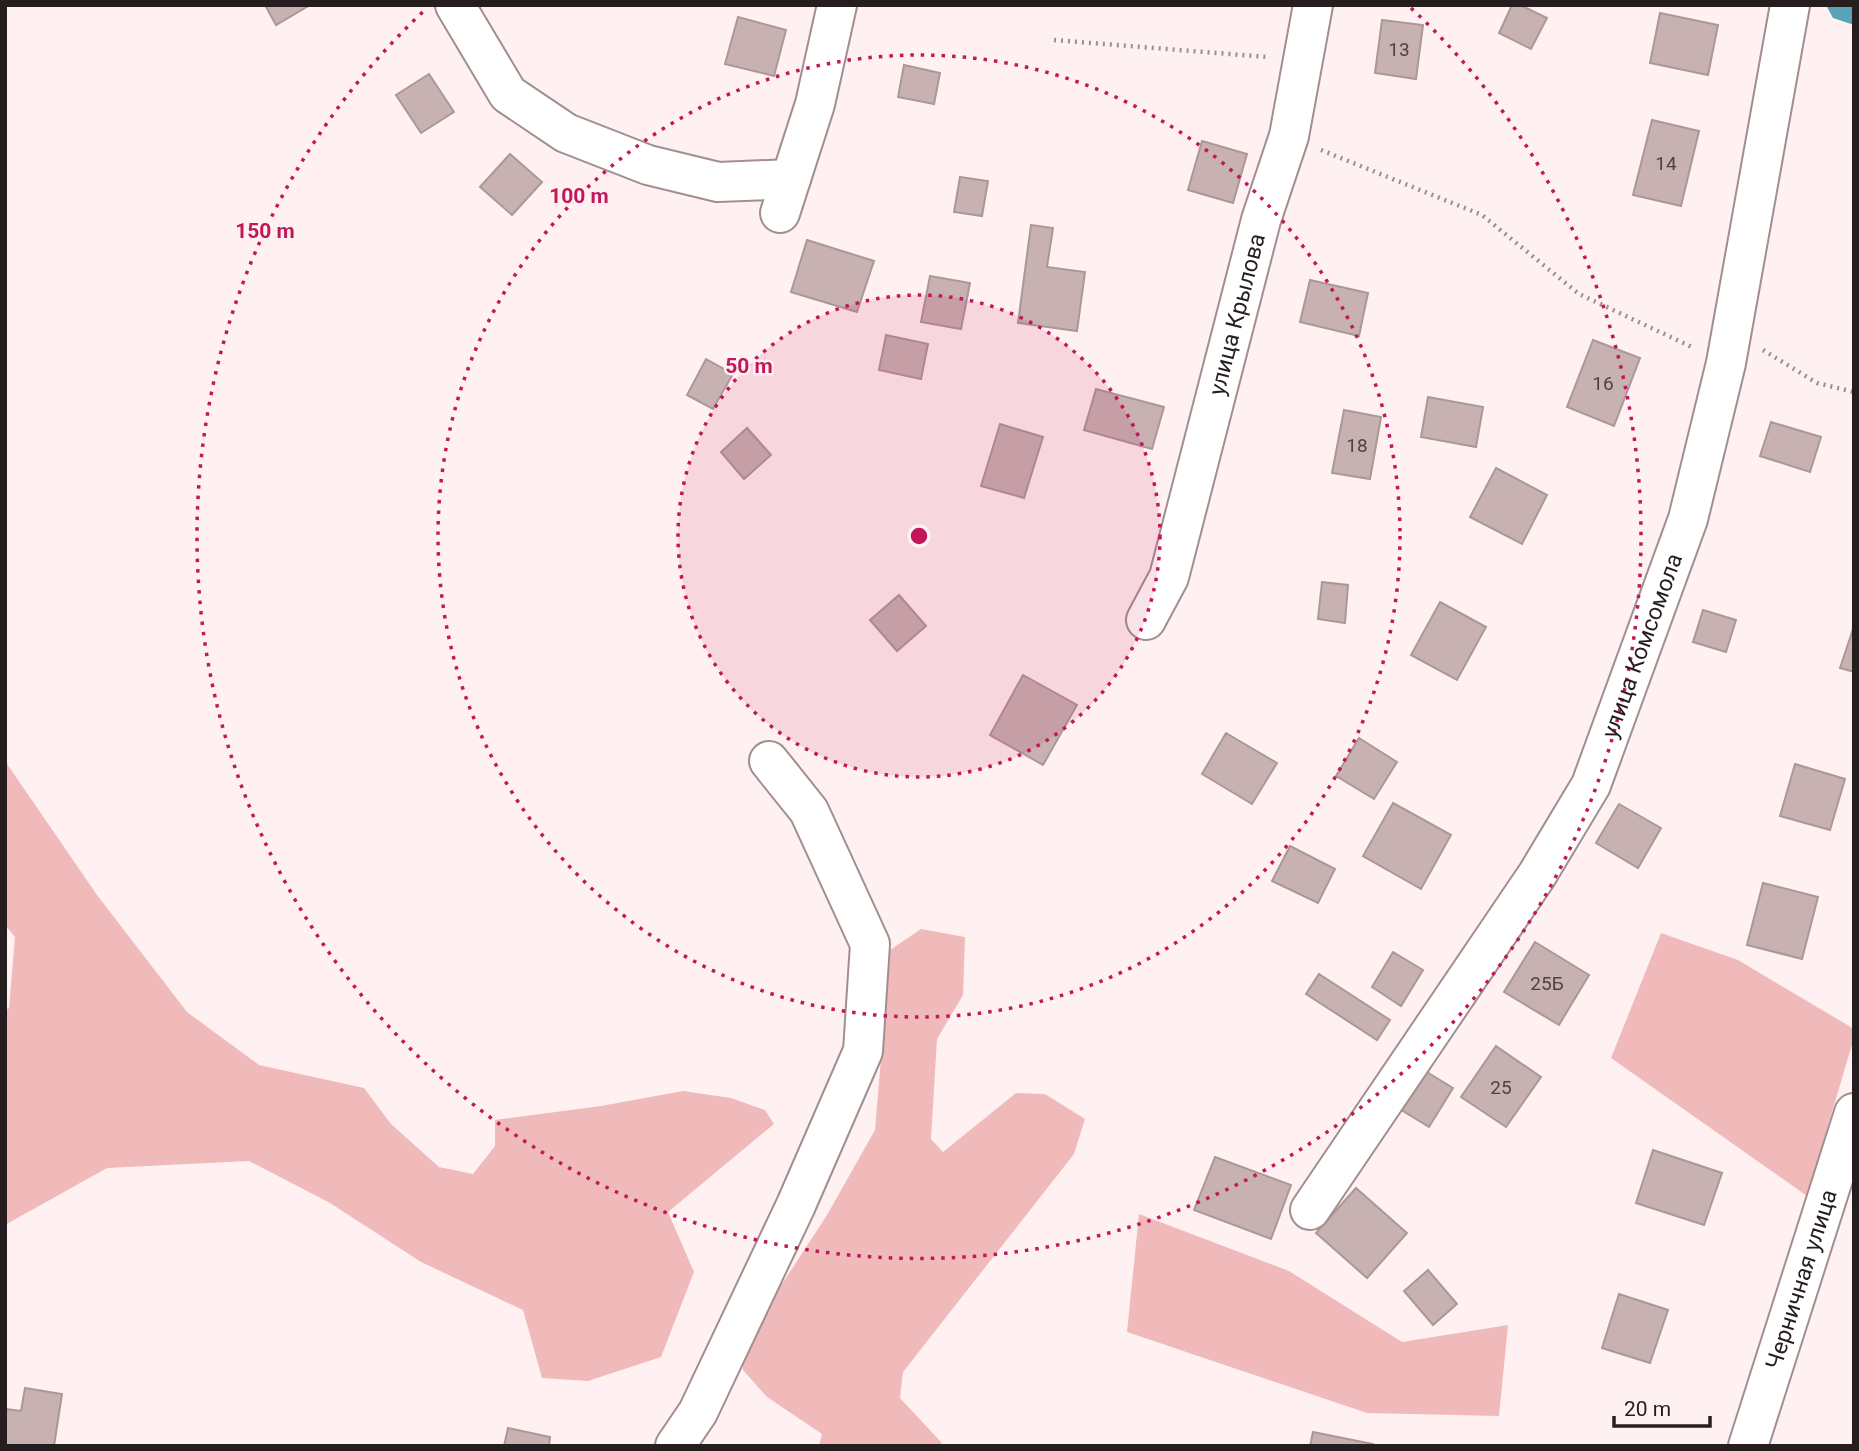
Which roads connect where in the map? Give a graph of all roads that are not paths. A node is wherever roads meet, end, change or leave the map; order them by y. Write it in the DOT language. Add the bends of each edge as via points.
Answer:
graph roads {
  1 [pos="455,5"];
  2 [pos="836,5"];
  3 [pos="1313,5"];
  4 [pos="1790,5"];
  5 [pos="1146,620"];
  6 [pos="769,761"];
  7 [pos="1854,1113"];
  8 [pos="1310,1210"];
  9 [pos="675,1446"];
  10 [pos="1748,1446"];
  1 -- 2 [label="street" via="508,94 566,133 648,165 786,196 815,104"];
  3 -- 5 [label="street, улица Крылова" via="1289,136 1261,220 1169,578"];
  4 -- 8 [label="street, улица Комсомола" via="1729,347 1688,519 1591,785 1537,875"];
  6 -- 9 [label="street" via="809,811 870,944 863,1051 698,1412"];
  7 -- 10 [label="street, Черничная улица"];
}
